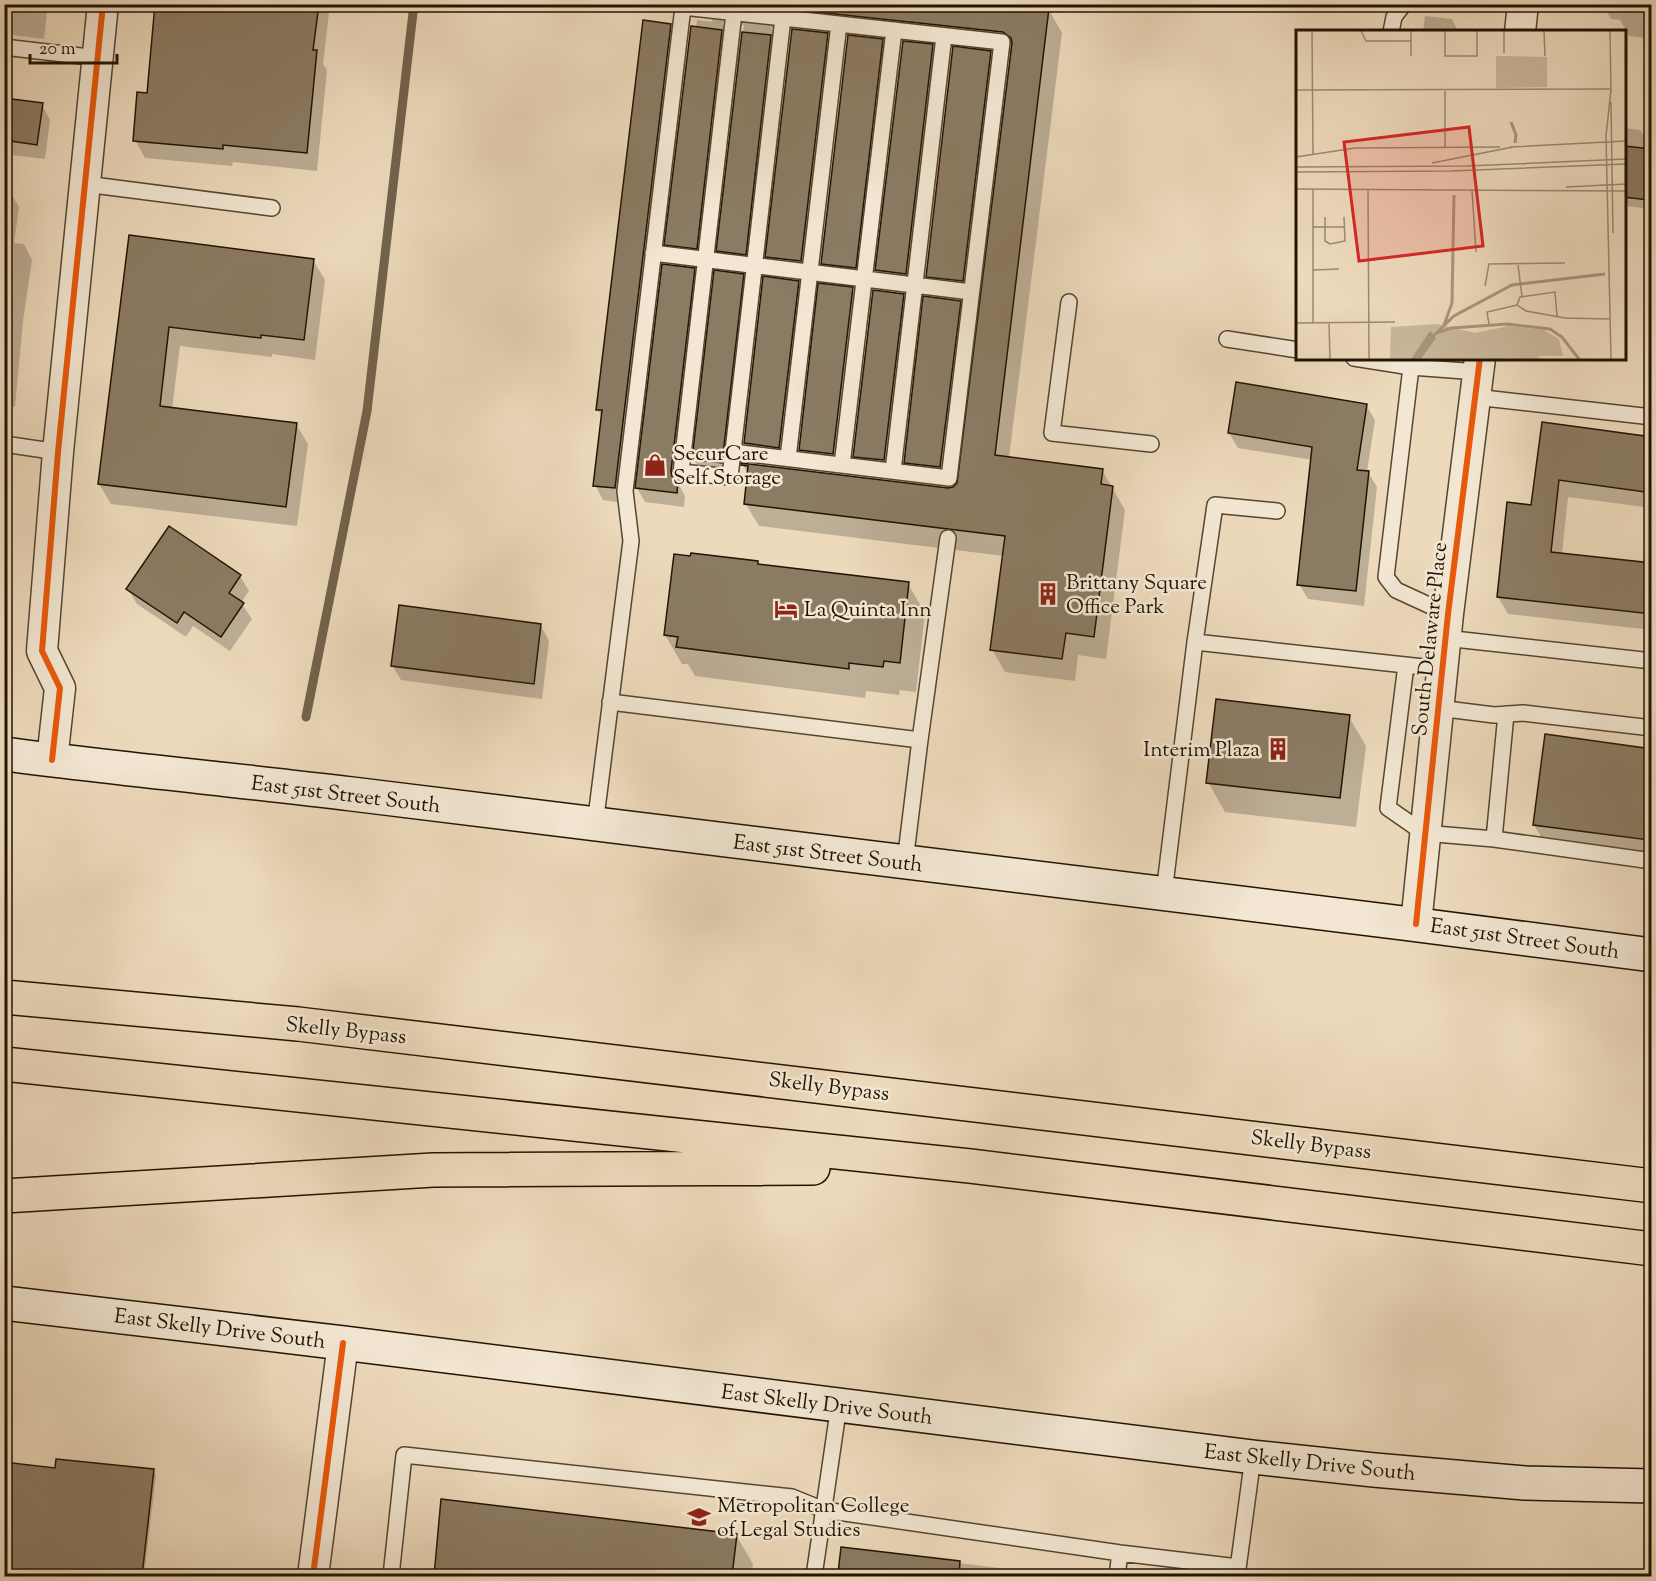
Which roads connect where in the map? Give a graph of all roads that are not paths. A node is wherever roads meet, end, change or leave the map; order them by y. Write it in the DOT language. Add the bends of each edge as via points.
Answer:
graph roads {
  1 [pos="103,4"];
  2 [pos="1404,4"];
  3 [pos="1523,4"];
  4 [pos="734,12"];
  5 [pos="783,18"];
  6 [pos="839,24"];
  7 [pos="894,30"];
  8 [pos="1391,30"];
  9 [pos="1520,30"];
  10 [pos="944,36"];
  11 [pos="4,47"];
  12 [pos="98,58"];
  13 [pos="85,184"];
  14 [pos="272,208"];
  15 [pos="653,253"];
  16 [pos="706,259"];
  17 [pos="755,265"];
  18 [pos="810,272"];
  19 [pos="864,279"];
  20 [pos="914,285"];
  21 [pos="971,292"];
  22 [pos="1069,302"];
  23 [pos="1227,339"];
  24 [pos="1296,350"];
  25 [pos="1367,360"];
  26 [pos="1411,367"];
  27 [pos="1478,376"];
  28 [pos="1652,417"];
  29 [pos="4,444"];
  30 [pos="1151,444"];
  31 [pos="58,452"];
  32 [pos="733,452"];
  33 [pos="788,458"];
  34 [pos="842,465"];
  35 [pos="893,471"];
  36 [pos="1277,511"];
  37 [pos="948,538"];
  38 [pos="1446,626"];
  39 [pos="1195,642"];
  40 [pos="1652,661"];
  41 [pos="1406,665"];
  42 [pos="1442,669"];
  43 [pos="610,702"];
  44 [pos="1438,708"];
  45 [pos="1506,714"];
  46 [pos="1652,728"];
  47 [pos="920,740"];
  48 [pos="4,754"];
  49 [pos="52,760"];
  50 [pos="595,825"];
  51 [pos="1424,833"];
  52 [pos="1494,839"];
  53 [pos="1652,861"];
  54 [pos="905,862"];
  55 [pos="1164,893"];
  56 [pos="1416,924"];
  57 [pos="1652,955"];
  58 [pos="4,997"];
  59 [pos="4,1064"];
  60 [pos="970,1166"];
  61 [pos="1652,1186"];
  62 [pos="4,1196"];
  63 [pos="1652,1249"];
  64 [pos="4,1303"];
  65 [pos="343,1343"];
  66 [pos="839,1405"];
  67 [pos="1253,1457"];
  68 [pos="1652,1486"];
  69 [pos="824,1510"];
  70 [pos="1120,1553"];
  71 [pos="1238,1572"];
  72 [pos="313,1576"];
  73 [pos="391,1576"];
  74 [pos="814,1576"];
  75 [pos="1117,1576"];
  1 -- 12 [label="street"];
  2 -- 8 [label="lane" via="1394,17"];
  3 -- 9 [label="street"];
  4 -- 5 [label="lane"];
  4 -- 15 [label="lane" via="683,7"];
  4 -- 16 [label="lane"];
  5 -- 6 [label="lane"];
  5 -- 17 [label="lane"];
  6 -- 7 [label="lane"];
  6 -- 18 [label="lane"];
  7 -- 10 [label="lane"];
  7 -- 19 [label="lane"];
  10 -- 20 [label="lane"];
  10 -- 21 [label="lane" via="1002,42"];
  11 -- 12 [label="lane"];
  12 -- 13 [label="street"];
  13 -- 14 [label="lane"];
  13 -- 31 [label="street"];
  15 -- 16 [label="lane"];
  15 -- 43 [label="lane" via="625,490 632,541"];
  16 -- 17 [label="lane"];
  16 -- 32 [label="lane" via="681,472 730,477"];
  17 -- 18 [label="lane"];
  17 -- 32 [label="lane"];
  18 -- 19 [label="lane"];
  18 -- 33 [label="lane"];
  19 -- 20 [label="lane"];
  19 -- 34 [label="lane"];
  20 -- 21 [label="lane"];
  20 -- 35 [label="lane"];
  21 -- 35 [label="lane" via="949,478"];
  22 -- 30 [label="lane" via="1052,433"];
  23 -- 24 [label="lane"];
  25 -- 26 [label="lane"];
  26 -- 27 [label="lane"];
  26 -- 38 [label="lane" via="1386,577 1396,590"];
  27 -- 28 [label="lane"];
  27 -- 38 [label="street, South Delaware Place"];
  29 -- 31 [label="lane"];
  31 -- 49 [label="street" via="42,651 60,688"];
  32 -- 33 [label="lane"];
  33 -- 34 [label="lane"];
  34 -- 35 [label="lane"];
  36 -- 39 [label="lane" via="1215,504"];
  37 -- 47 [label="lane"];
  38 -- 40 [label="lane"];
  38 -- 42 [label="street, South Delaware Place"];
  39 -- 41 [label="lane"];
  39 -- 55 [label="lane"];
  41 -- 42 [label="lane"];
  41 -- 51 [label="lane" via="1388,808"];
  42 -- 44 [label="street, South Delaware Place"];
  43 -- 47 [label="lane"];
  43 -- 50 [label="lane"];
  44 -- 45 [label="lane"];
  44 -- 51 [label="street, South Delaware Place"];
  45 -- 46 [label="lane"];
  45 -- 52 [label="lane"];
  47 -- 54 [label="lane"];
  48 -- 49 [label="main road, East 51st Street South"];
  49 -- 50 [label="main road, East 51st Street South"];
  50 -- 54 [label="main road, East 51st Street South"];
  51 -- 52 [label="lane"];
  51 -- 56 [label="street, South Delaware Place"];
  52 -- 53 [label="lane"];
  54 -- 55 [label="main road, East 51st Street South"];
  55 -- 56 [label="main road, East 51st Street South"];
  56 -- 57 [label="main road, East 51st Street South"];
  58 -- 61 [label="highway, Skelly Bypass" via="298,1024"];
  59 -- 60 [label="highway"];
  60 -- 62 [label="highway" via="433,1170"];
  60 -- 63 [label="highway"];
  64 -- 65 [label="main road, East Skelly Drive South"];
  65 -- 66 [label="main road, East Skelly Drive South"];
  65 -- 72 [label="street"];
  66 -- 67 [label="main road, East Skelly Drive South"];
  66 -- 69 [label="lane"];
  67 -- 68 [label="main road, East Skelly Drive South" via="1525,1483"];
  67 -- 71 [label="lane"];
  69 -- 70 [label="lane"];
  69 -- 73 [label="lane" via="792,1497 404,1455"];
  69 -- 74 [label="lane"];
  70 -- 71 [label="lane"];
  70 -- 75 [label="lane"];
}
